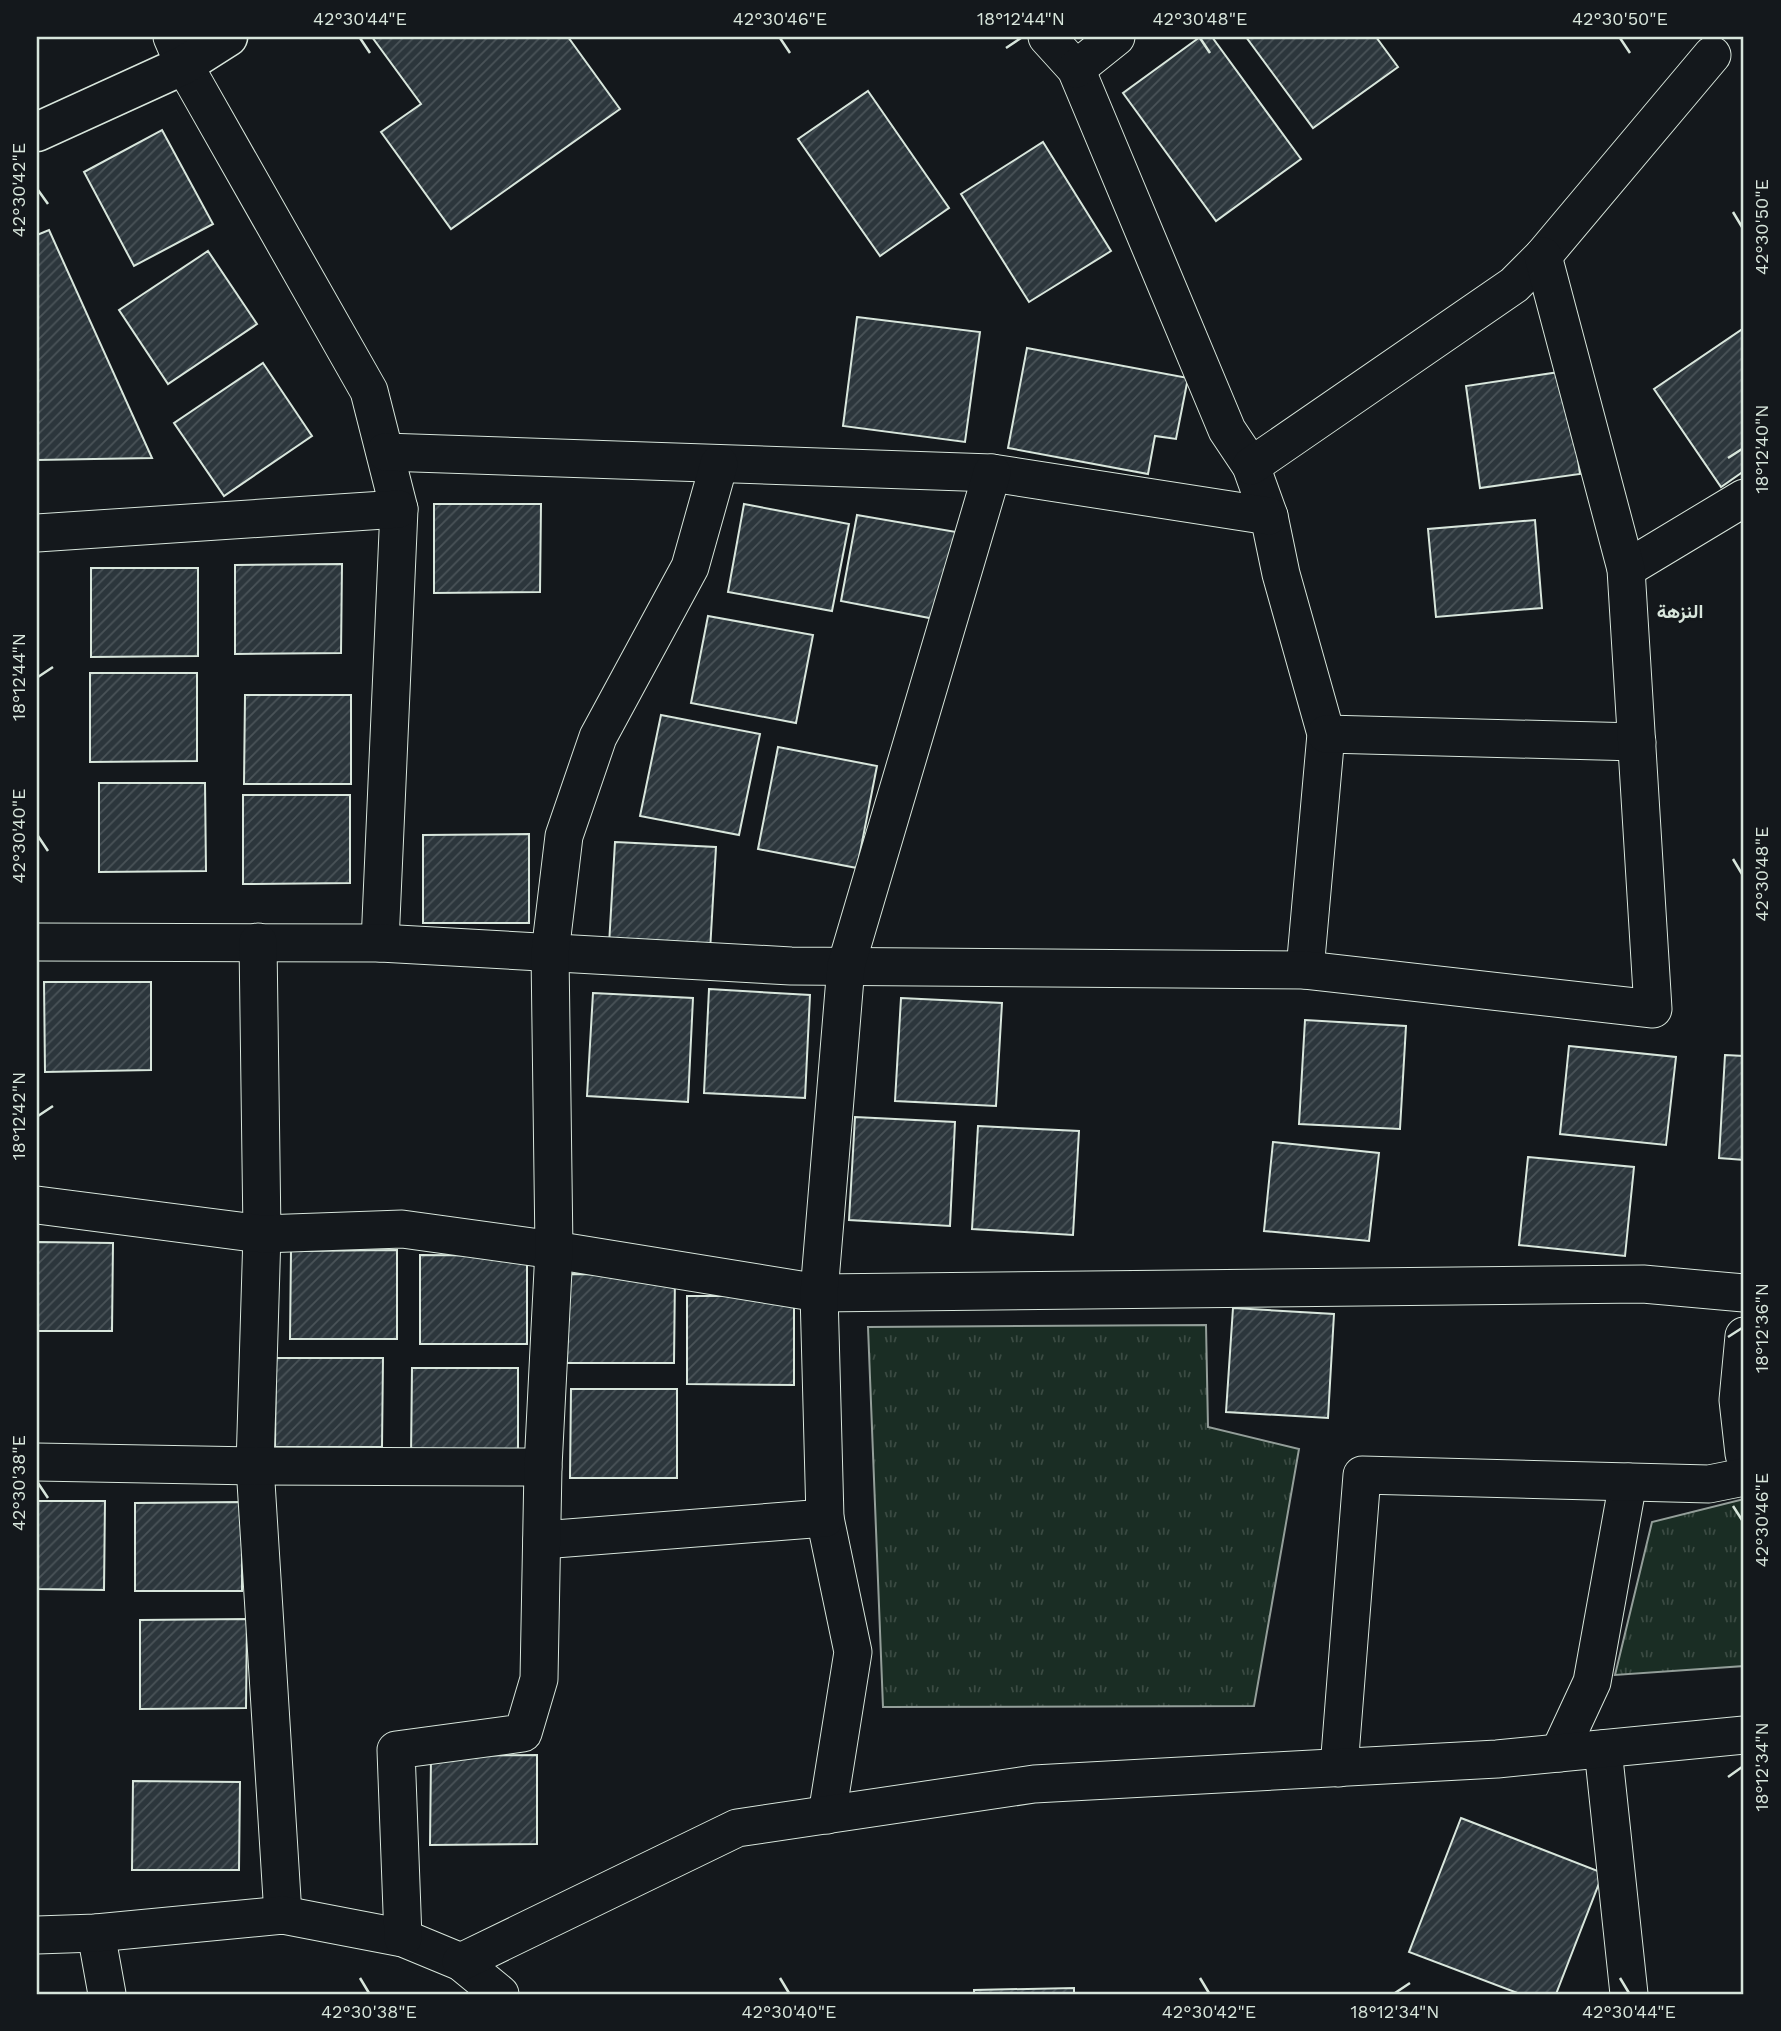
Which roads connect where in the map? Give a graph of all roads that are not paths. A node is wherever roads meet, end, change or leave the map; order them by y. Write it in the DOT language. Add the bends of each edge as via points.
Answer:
graph roads {
  1 [pos="228,37"];
  2 [pos="1047,37"];
  3 [pos="1116,37"];
  4 [pos="178,51"];
  5 [pos="1712,55"];
  6 [pos="1076,69"];
  7 [pos="37,132"];
  8 [pos="1543,256"];
  9 [pos="384,452"];
  10 [pos="719,464"];
  11 [pos="1251,466"];
  12 [pos="992,473"];
  13 [pos="1744,498"];
  14 [pos="399,509"];
  15 [pos="1269,516"];
  16 [pos="37,533"];
  17 [pos="1626,569"];
  18 [pos="1326,734"];
  19 [pos="1637,742"];
  20 [pos="37,933"];
  21 [pos="258,943"];
  22 [pos="380,943"];
  23 [pos="550,953"];
  24 [pos="846,966"];
  25 [pos="1305,970"];
  26 [pos="37,1205"];
  27 [pos="262,1234"];
  28 [pos="554,1250"];
  29 [pos="819,1293"];
  30 [pos="1744,1293"];
  31 [pos="1744,1336"];
  32 [pos="1744,1454"];
  33 [pos="37,1462"];
  34 [pos="256,1466"];
  35 [pos="543,1467"];
  36 [pos="1744,1477"];
  37 [pos="1628,1482"];
  38 [pos="825,1518"];
  39 [pos="542,1540"];
  40 [pos="1744,1735"];
  41 [pos="1603,1749"];
  42 [pos="1559,1753"];
  43 [pos="1339,1768"];
  44 [pos="827,1815"];
  45 [pos="283,1915"];
  46 [pos="96,1933"];
  47 [pos="37,1935"];
  48 [pos="403,1938"];
  49 [pos="461,1962"];
  50 [pos="107,1994"];
  51 [pos="499,1994"];
  52 [pos="1629,1994"];
  1 -- 4 [label="street"];
  2 -- 6 [label="street"];
  3 -- 6 [label="street"];
  4 -- 7 [label="street"];
  4 -- 9 [label="street" via="369,391"];
  5 -- 8 [label="street"];
  6 -- 11 [label="street" via="1227,430"];
  8 -- 11 [label="street" via="1514,285"];
  8 -- 17 [label="street"];
  9 -- 10 [label="street"];
  9 -- 14 [label="street"];
  10 -- 12 [label="street"];
  10 -- 23 [label="street" via="690,567 598,737 564,836"];
  11 -- 15 [label="street"];
  12 -- 15 [label="street"];
  12 -- 24 [label="street"];
  13 -- 17 [label="street"];
  14 -- 16 [label="street"];
  14 -- 22 [label="street"];
  15 -- 18 [label="street"];
  17 -- 19 [label="street"];
  18 -- 19 [label="street"];
  18 -- 25 [label="street"];
  19 -- 25 [label="street" via="1653,1009"];
  20 -- 21 [label="street"];
  21 -- 22 [label="street"];
  21 -- 27 [label="street"];
  22 -- 23 [label="street"];
  23 -- 24 [label="street"];
  23 -- 28 [label="street"];
  24 -- 25 [label="street"];
  24 -- 29 [label="street"];
  26 -- 27 [label="street"];
  27 -- 28 [label="street" via="402,1228"];
  27 -- 34 [label="street"];
  28 -- 29 [label="street"];
  28 -- 35 [label="street"];
  29 -- 30 [label="street" via="1643,1284"];
  29 -- 38 [label="street"];
  31 -- 32 [label="street" via="1738,1400"];
  33 -- 34 [label="street"];
  34 -- 35 [label="street"];
  34 -- 45 [label="street"];
  35 -- 39 [label="street"];
  36 -- 37 [label="street" via="1709,1484"];
  37 -- 42 [label="street" via="1591,1682"];
  37 -- 43 [label="street" via="1362,1475"];
  38 -- 39 [label="street"];
  38 -- 44 [label="street" via="853,1652"];
  39 -- 48 [label="street" via="539,1679 523,1733 396,1750"];
  40 -- 41 [label="street"];
  41 -- 42 [label="street"];
  41 -- 52 [label="street"];
  42 -- 43 [label="street"];
  43 -- 44 [label="street" via="1034,1784"];
  44 -- 49 [label="street" via="737,1828"];
  45 -- 46 [label="street"];
  45 -- 48 [label="street"];
  46 -- 47 [label="street"];
  46 -- 50 [label="street"];
  48 -- 49 [label="street"];
  49 -- 51 [label="street"];
}
